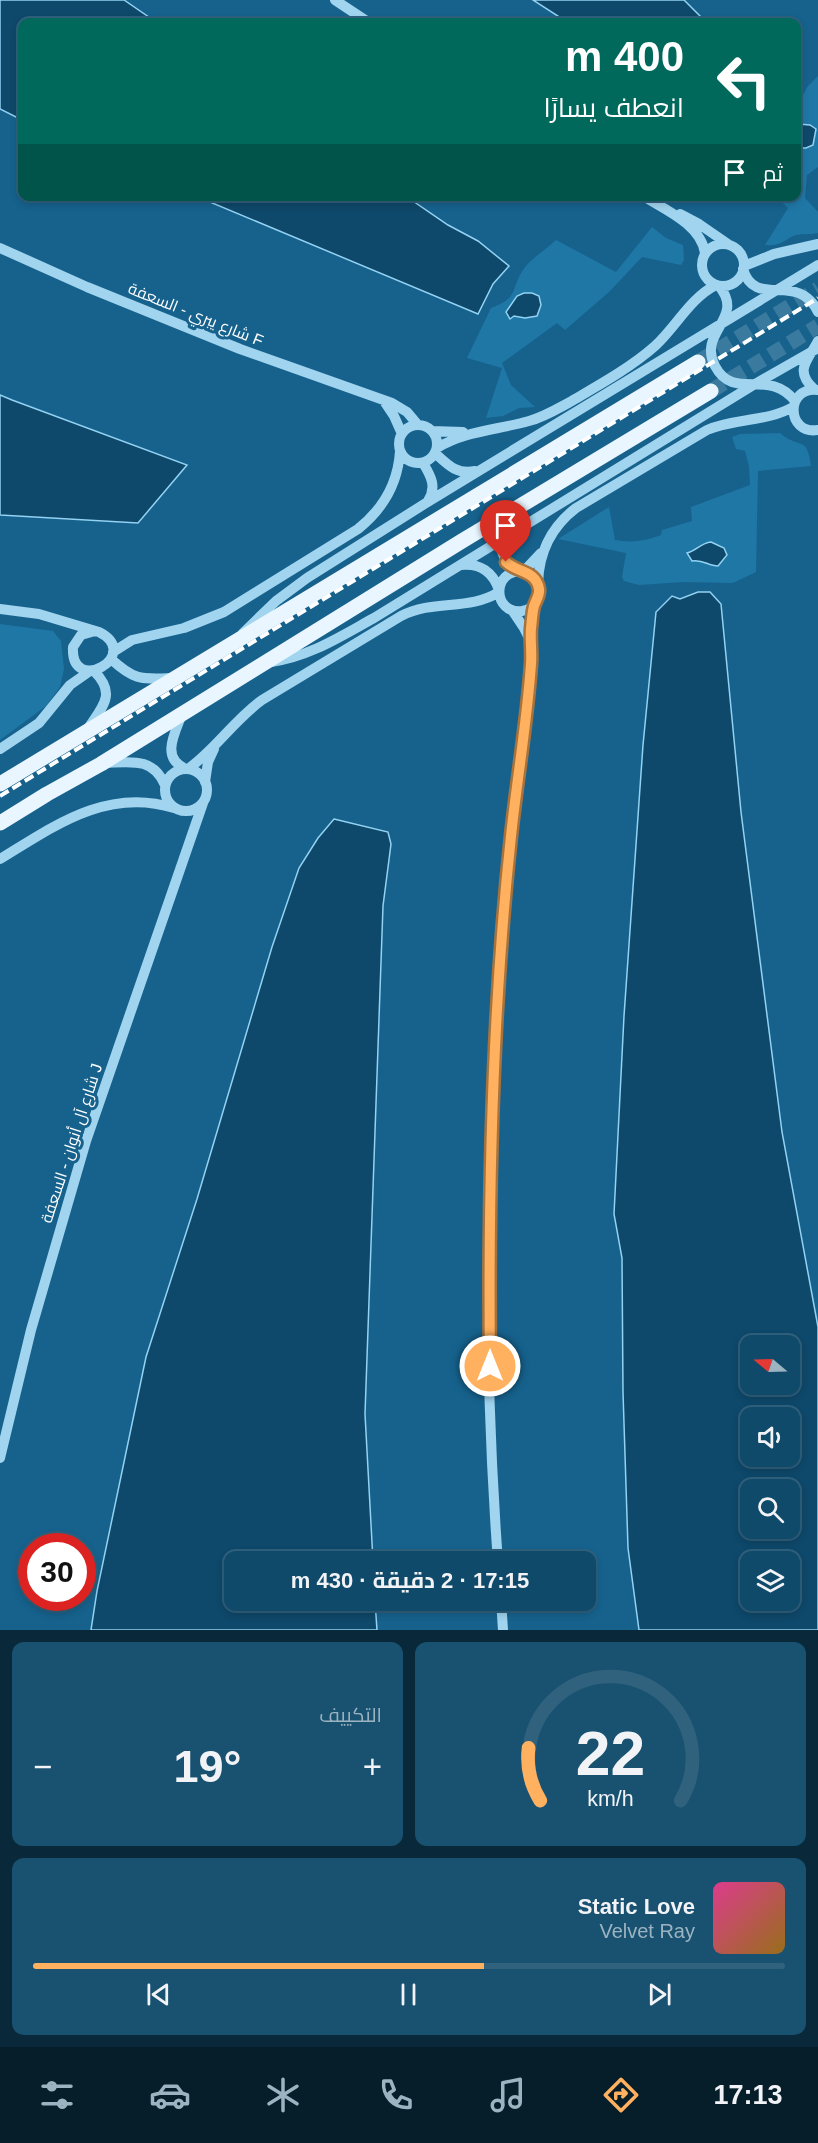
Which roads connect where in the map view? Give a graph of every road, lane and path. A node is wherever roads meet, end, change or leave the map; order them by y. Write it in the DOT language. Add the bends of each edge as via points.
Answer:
graph roads {
  1 [pos="335,0"];
  2 [pos="362,18"];
  3 [pos="651,201"];
  4 [pos="665,210"];
  5 [pos="818,244"];
  6 [pos="733,247"];
  7 [pos="0,248"];
  8 [pos="705,253"];
  9 [pos="774,254"];
  10 [pos="818,265"];
  11 [pos="743,268"];
  12 [pos="703,272"];
  13 [pos="718,285"];
  14 [pos="777,290"];
  15 [pos="692,304"];
  16 [pos="818,312"];
  17 [pos="724,321"];
  18 [pos="818,340"];
  19 [pos="814,351"];
  20 [pos="698,362"];
  21 [pos="755,384"];
  22 [pos="816,389"];
  23 [pos="711,391"];
  24 [pos="384,401"];
  25 [pos="794,404"];
  26 [pos="765,417"];
  27 [pos="798,424"];
  28 [pos="418,425"];
  29 [pos="432,431"];
  30 [pos="475,432"];
  31 [pos="816,432"];
  32 [pos="402,434"];
  33 [pos="436,450"];
  34 [pos="400,452"];
  35 [pos="419,463"];
  36 [pos="490,465"];
  37 [pos="390,492"];
  38 [pos="426,503"];
  39 [pos="501,541"];
  40 [pos="544,550"];
  41 [pos="461,565"];
  42 [pos="521,571"];
  43 [pos="538,583"];
  44 [pos="499,591"];
  45 [pos="472,603"];
  46 [pos="535,604"];
  47 [pos="0,609"];
  48 [pos="511,610"];
  49 [pos="54,619"];
  50 [pos="99,632"];
  51 [pos="139,637"];
  52 [pos="74,642"];
  53 [pos="235,643"];
  54 [pos="531,648"];
  55 [pos="112,655"];
  56 [pos="74,657"];
  57 [pos="264,663"];
  58 [pos="92,671"];
  59 [pos="176,678"];
  60 [pos="59,698"];
  61 [pos="182,714"];
  62 [pos="84,734"];
  63 [pos="217,744"];
  64 [pos="0,749"];
  65 [pos="102,764"];
  66 [pos="187,769"];
  67 [pos="206,782"];
  68 [pos="0,784"];
  69 [pos="165,787"];
  70 [pos="135,802"];
  71 [pos="203,802"];
  72 [pos="177,809"];
  73 [pos="0,823"];
  74 [pos="189,843"];
  75 [pos="0,859"];
  76 [pos="0,1458"];
  77 [pos="498,1551"];
  78 [pos="502,1611"];
  79 [pos="503,1630"];
  1 -- 2 [label="street"];
  3 -- 4 [label="street"];
  4 -- 6 [label="street" via="688,218"];
  4 -- 8 [label="street" via="698,234"];
  5 -- 9 [label="street"];
  6 -- 8 [label="street" via="717,244"];
  6 -- 9 [label="street"];
  6 -- 11 [label="street" via="742,258"];
  7 -- 24 [label="street, شارع يبري - السعفة F" via="163,319"];
  8 -- 12 [label="street"];
  9 -- 11 [label="street"];
  10 -- 14 [label="street"];
  11 -- 13 [label="street" via="732,284"];
  11 -- 14 [label="street" via="748,281 759,289"];
  12 -- 13 [label="street"];
  12 -- 15 [label="street"];
  13 -- 15 [label="street"];
  13 -- 17 [label="street" via="728,306"];
  14 -- 16 [label="street" via="787,289 805,296"];
  14 -- 17 [label="street"];
  15 -- 30 [label="street" via="639,359 572,401 528,421"];
  17 -- 21 [label="street" via="713,337 714,365 736,384"];
  17 -- 36 [label="street"];
  18 -- 19 [label="street"];
  19 -- 21 [label="street"];
  19 -- 22 [label="street" via="806,359 804,372 809,385"];
  20 -- 53 [label="main road"];
  21 -- 25 [label="street" via="778,386"];
  21 -- 39 [label="street"];
  22 -- 25 [label="street" via="803,392"];
  23 -- 57 [label="main road"];
  24 -- 28 [label="street, شارع يبري - السعفة F" via="400,407"];
  24 -- 32 [label="street"];
  25 -- 26 [label="street" via="780,414"];
  25 -- 27 [label="street"];
  26 -- 27 [label="street"];
  26 -- 40 [label="street" via="727,423 697,435 568,514"];
  27 -- 31 [label="street"];
  28 -- 29 [label="street"];
  28 -- 32 [label="street"];
  29 -- 30 [label="street"];
  29 -- 33 [label="street"];
  30 -- 33 [label="street"];
  32 -- 34 [label="street"];
  33 -- 35 [label="street" via="428,461"];
  33 -- 36 [label="street" via="450,467 462,472"];
  34 -- 35 [label="street" via="406,460"];
  34 -- 37 [label="street"];
  35 -- 37 [label="street"];
  35 -- 38 [label="street" via="431,476 433,485"];
  36 -- 38 [label="street"];
  37 -- 51 [label="street" via="358,529 224,612 184,628"];
  38 -- 53 [label="street" via="291,589"];
  39 -- 41 [label="street"];
  39 -- 42 [label="street" via="502,556 511,567"];
  40 -- 42 [label="street"];
  40 -- 43 [label="street"];
  41 -- 44 [label="street" via="475,565 488,572"];
  41 -- 57 [label="street" via="327,644 296,657"];
  42 -- 43 [label="street"];
  42 -- 44 [label="street" via="507,575"];
  43 -- 46 [label="street"];
  44 -- 45 [label="street"];
  44 -- 48 [label="street" via="502,602"];
  45 -- 48 [label="street"];
  45 -- 63 [label="street" via="425,607 401,616 262,700"];
  46 -- 48 [label="street" via="525,611"];
  46 -- 54 [label="street"];
  47 -- 49 [label="street"];
  48 -- 54 [label="street" via="524,628"];
  49 -- 50 [label="street"];
  49 -- 52 [label="street"];
  50 -- 51 [label="street"];
  50 -- 52 [label="street" via="81,634"];
  50 -- 55 [label="street" via="110,641"];
  51 -- 55 [label="street"];
  52 -- 56 [label="street"];
  53 -- 59 [label="main road"];
  54 -- 77 [label="street" via="503,924 492,1101 489,1355"];
  55 -- 58 [label="street" via="104,667"];
  55 -- 59 [label="street" via="123,670 135,677"];
  56 -- 58 [label="street" via="79,665"];
  56 -- 60 [label="street"];
  57 -- 61 [label="main road"];
  58 -- 60 [label="street" via="76,680"];
  58 -- 62 [label="street" via="103,681 106,699"];
  59 -- 62 [label="main road"];
  60 -- 64 [label="street" via="39,723"];
  61 -- 65 [label="main road"];
  61 -- 66 [label="street" via="170,748 174,761"];
  62 -- 68 [label="main road"];
  63 -- 66 [label="street"];
  63 -- 67 [label="street" via="208,762"];
  65 -- 69 [label="street" via="146,764 158,773"];
  65 -- 73 [label="main road"];
  66 -- 67 [label="street"];
  66 -- 69 [label="street" via="175,772"];
  67 -- 71 [label="street"];
  69 -- 70 [label="street" via="154,796"];
  69 -- 72 [label="street" via="166,799"];
  70 -- 72 [label="street"];
  70 -- 75 [label="street" via="76,814"];
  71 -- 72 [label="street" via="192,810"];
  71 -- 74 [label="street, شارع آل أنوان - السعفة J"];
  72 -- 74 [label="street"];
  74 -- 76 [label="street, شارع آل أنوان - السعفة J" via="70,1193"];
  78 -- 79 [label="street"];
}
